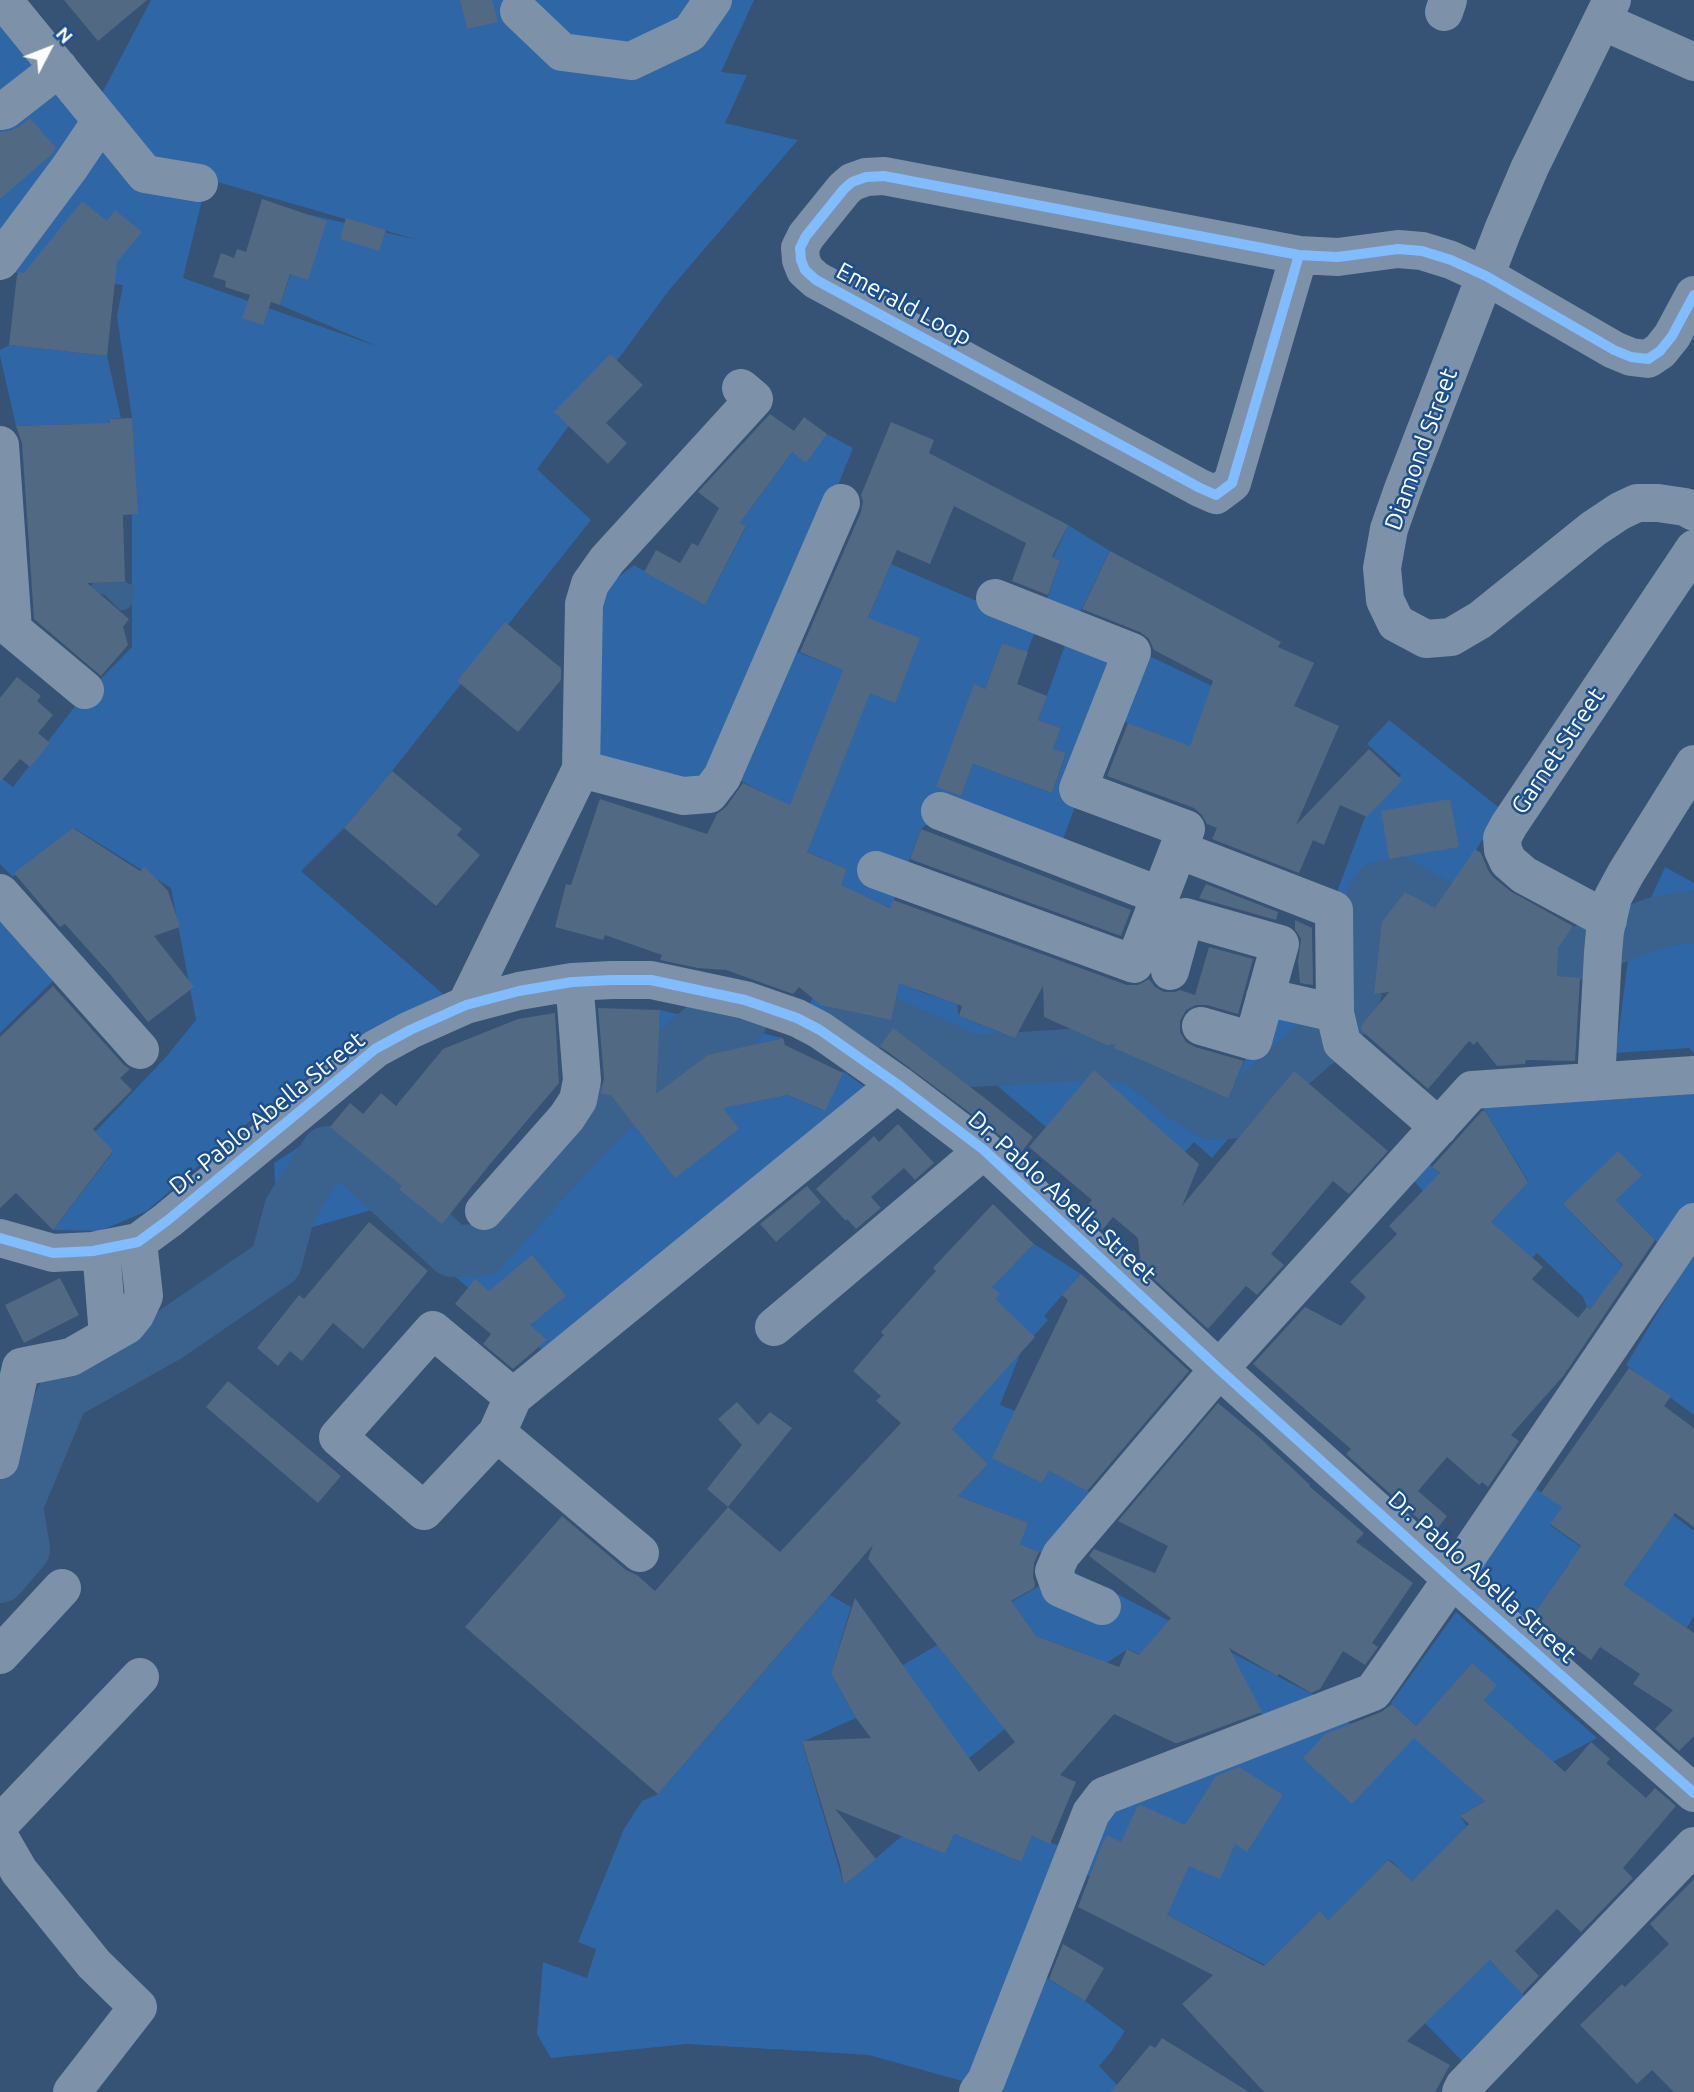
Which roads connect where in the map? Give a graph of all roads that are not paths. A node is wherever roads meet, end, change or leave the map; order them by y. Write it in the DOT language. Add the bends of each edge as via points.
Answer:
graph roads {
  1 [pos="4,0"];
  2 [pos="713,0"];
  3 [pos="1607,10"];
  4 [pos="519,11"];
  5 [pos="1694,62"];
  6 [pos="59,68"];
  7 [pos="0,111"];
  8 [pos="101,121"];
  9 [pos="199,183"];
  10 [pos="1299,255"];
  11 [pos="0,261"];
  12 [pos="1486,276"];
  13 [pos="1689,315"];
  14 [pos="741,388"];
  15 [pos="0,445"];
  16 [pos="841,503"];
  17 [pos="1694,512"];
  18 [pos="1694,549"];
  19 [pos="995,598"];
  20 [pos="6,625"];
  21 [pos="85,690"];
  22 [pos="1694,764"];
  23 [pos="581,769"];
  24 [pos="940,811"];
  25 [pos="1179,850"];
  26 [pos="876,870"];
  27 [pos="0,893"];
  28 [pos="1161,896"];
  29 [pos="1605,934"];
  30 [pos="1170,971"];
  31 [pos="572,982"];
  32 [pos="1265,997"];
  33 [pos="466,1006"];
  34 [pos="1335,1013"];
  35 [pos="1201,1026"];
  36 [pos="140,1050"];
  37 [pos="1694,1075"];
  38 [pos="1596,1081"];
  39 [pos="897,1084"];
  40 [pos="1439,1127"];
  41 [pos="984,1150"];
  42 [pos="484,1211"];
  43 [pos="1694,1222"];
  44 [pos="0,1238"];
  45 [pos="138,1242"];
  46 [pos="101,1250"];
  47 [pos="774,1326"];
  48 [pos="108,1336"];
  49 [pos="11,1361"];
  50 [pos="1219,1369"];
  51 [pos="513,1397"];
  52 [pos="497,1433"];
  53 [pos="0,1460"];
  54 [pos="640,1553"];
  55 [pos="1452,1579"];
  56 [pos="62,1588"];
  57 [pos="1102,1606"];
  58 [pos="0,1655"];
  59 [pos="140,1677"];
  60 [pos="1694,1793"];
  61 [pos="0,1824"];
  62 [pos="0,1838"];
  63 [pos="1694,1846"];
  64 [pos="78,2090"];
  65 [pos="978,2092"];
  66 [pos="1461,2092"];
  1 -- 6 [label="street"];
  2 -- 4 [label="street" via="690,33 631,61 562,52"];
  3 -- 5 [label="street"];
  3 -- 12 [label="street, Diamond Street" via="1530,167"];
  6 -- 7 [label="street"];
  6 -- 8 [label="street"];
  8 -- 9 [label="street" via="145,174"];
  8 -- 11 [label="street"];
  10 -- 10 [label="street, Emerald Loop" via="884,176 852,182 800,248 801,260 816,280 1216,495 1232,483"];
  10 -- 12 [label="street, Emerald Loop" via="1422,251"];
  12 -- 13 [label="street, Emerald Loop" via="1631,357 1648,359 1660,351"];
  12 -- 17 [label="street, Diamond Street" via="1389,529 1382,568 1385,600 1396,623 1426,639 1451,637 1480,620 1620,511 1637,503 1658,503"];
  14 -- 23 [label="street" via="754,399 590,584 584,604"];
  15 -- 20 [label="street"];
  16 -- 23 [label="street" via="722,777 709,794 683,796"];
  18 -- 29 [label="street, Garnet Street" via="1502,838 1508,861"];
  19 -- 25 [label="street" via="1132,652 1078,789 1186,829"];
  20 -- 21 [label="street"];
  22 -- 29 [label="street" via="1626,873 1614,897"];
  23 -- 33 [label="street"];
  24 -- 28 [label="street"];
  25 -- 28 [label="street"];
  25 -- 34 [label="street" via="1334,910"];
  26 -- 28 [label="street" via="1134,964"];
  27 -- 36 [label="street"];
  29 -- 38 [label="street"];
  30 -- 32 [label="street" via="1185,917 1280,944"];
  31 -- 33 [label="street, Dr. Pablo Abella Street"];
  31 -- 39 [label="street, Dr. Pablo Abella Street" via="651,980 745,1000 820,1030"];
  31 -- 42 [label="street" via="582,1080 578,1100"];
  32 -- 34 [label="street"];
  32 -- 35 [label="street" via="1253,1041"];
  33 -- 45 [label="street, Dr. Pablo Abella Street" via="375,1049"];
  34 -- 40 [label="street" via="1342,1043"];
  37 -- 38 [label="street"];
  38 -- 40 [label="street" via="1472,1090"];
  39 -- 41 [label="street, Dr. Pablo Abella Street"];
  39 -- 51 [label="street"];
  40 -- 50 [label="street"];
  41 -- 47 [label="street"];
  41 -- 50 [label="street, Dr. Pablo Abella Street"];
  43 -- 55 [label="street"];
  44 -- 46 [label="street, Dr. Pablo Abella Street" via="53,1253"];
  45 -- 46 [label="street, Dr. Pablo Abella Street"];
  45 -- 48 [label="street" via="144,1296 127,1325"];
  46 -- 48 [label="street"];
  48 -- 49 [label="street" via="71,1357"];
  49 -- 53 [label="street"];
  50 -- 55 [label="street, Dr. Pablo Abella Street"];
  50 -- 57 [label="street" via="1061,1555 1054,1572 1060,1588"];
  51 -- 52 [label="street"];
  51 -- 52 [label="street" via="433,1329 338,1437 424,1511"];
  52 -- 54 [label="street"];
  55 -- 60 [label="street, Dr. Pablo Abella Street"];
  55 -- 65 [label="street" via="1373,1692 1104,1796 1091,1813"];
  56 -- 58 [label="street"];
  59 -- 61 [label="street"];
  62 -- 64 [label="street" via="19,1871 94,1964 138,2007"];
  63 -- 66 [label="street"];
}
